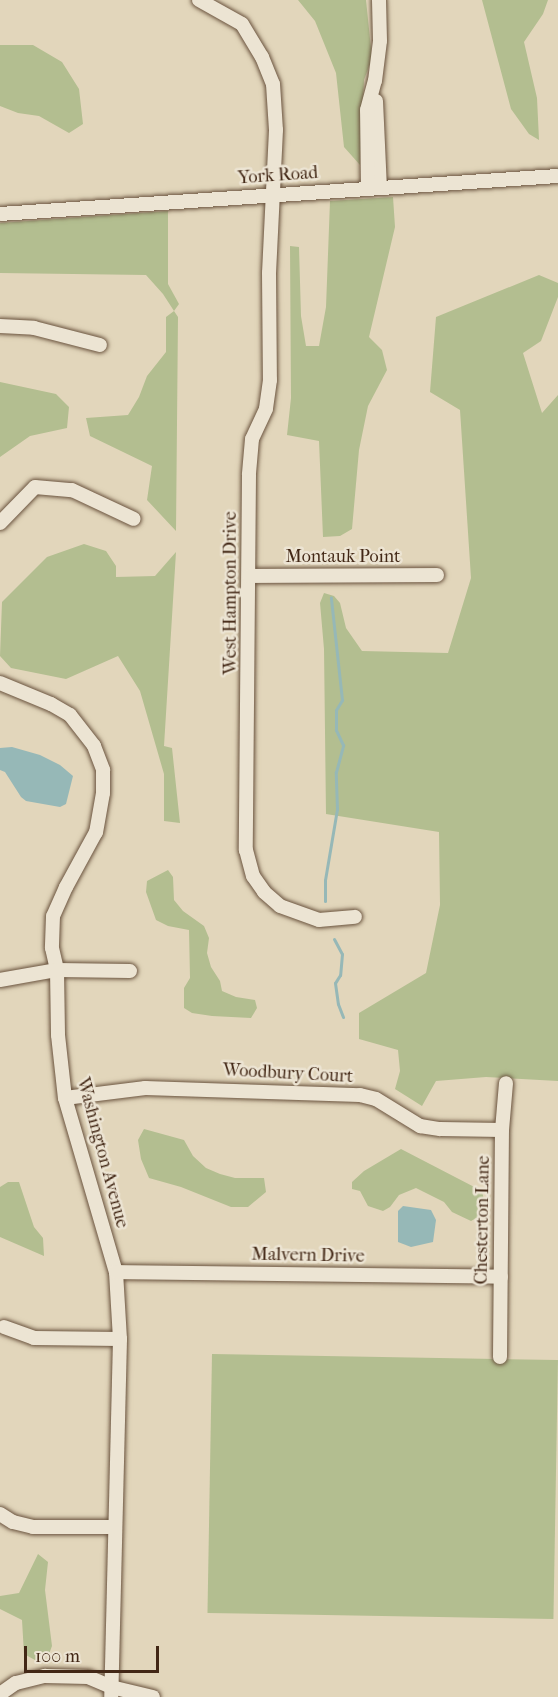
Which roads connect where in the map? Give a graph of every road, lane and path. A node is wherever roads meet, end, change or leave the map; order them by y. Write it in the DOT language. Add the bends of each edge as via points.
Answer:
graph roads {
  1 [pos="199,0"];
  2 [pos="379,0"];
  3 [pos="558,176"];
  4 [pos="374,188"];
  5 [pos="273,194"];
  6 [pos="0,214"];
  7 [pos="0,327"];
  8 [pos="100,345"];
  9 [pos="134,519"];
  10 [pos="0,523"];
  11 [pos="437,575"];
  12 [pos="249,576"];
  13 [pos="0,683"];
  14 [pos="354,918"];
  15 [pos="57,970"];
  16 [pos="130,971"];
  17 [pos="0,980"];
  18 [pos="506,1083"];
  19 [pos="65,1098"];
  20 [pos="502,1131"];
  21 [pos="116,1272"];
  22 [pos="501,1277"];
  23 [pos="4,1327"];
  24 [pos="120,1340"];
  25 [pos="500,1357"];
  26 [pos="0,1514"];
  27 [pos="114,1527"];
  28 [pos="111,1692"];
  29 [pos="0,1694"];
  30 [pos="153,1697"];
  1 -- 5 [label="street, West Hampton Drive" via="242,24 273,84"];
  2 -- 4 [label="street"];
  3 -- 4 [label="street, York Road"];
  4 -- 5 [label="street, York Road"];
  5 -- 6 [label="street, York Road"];
  5 -- 12 [label="street, West Hampton Drive" via="270,381 266,409 252,439"];
  7 -- 8 [label="street" via="34,328"];
  9 -- 10 [label="street" via="72,490 35,488"];
  11 -- 12 [label="street, Montauk Point"];
  12 -- 14 [label="street, West Hampton Drive" via="246,849 253,876 280,906 319,920"];
  13 -- 15 [label="street, Washington Avenue" via="70,715 94,746 103,770 96,832 54,916 52,948"];
  15 -- 16 [label="street"];
  15 -- 17 [label="street"];
  15 -- 19 [label="street, Washington Avenue" via="58,1035"];
  18 -- 20 [label="street, Chesterton Lane"];
  19 -- 20 [label="street, Woodbury Court" via="145,1088 360,1095 376,1099 420,1126"];
  19 -- 21 [label="street, Washington Avenue"];
  20 -- 22 [label="street, Chesterton Lane"];
  21 -- 22 [label="street, Malvern Drive"];
  21 -- 24 [label="street, Washington Avenue"];
  22 -- 25 [label="street, Chesterton Lane"];
  23 -- 24 [label="street" via="34,1338"];
  24 -- 27 [label="street, Washington Avenue"];
  26 -- 27 [label="street" via="33,1527"];
  27 -- 28 [label="street, Washington Avenue"];
  28 -- 29 [label="street" via="88,1677 45,1676 16,1683"];
  28 -- 30 [label="street"];
}
